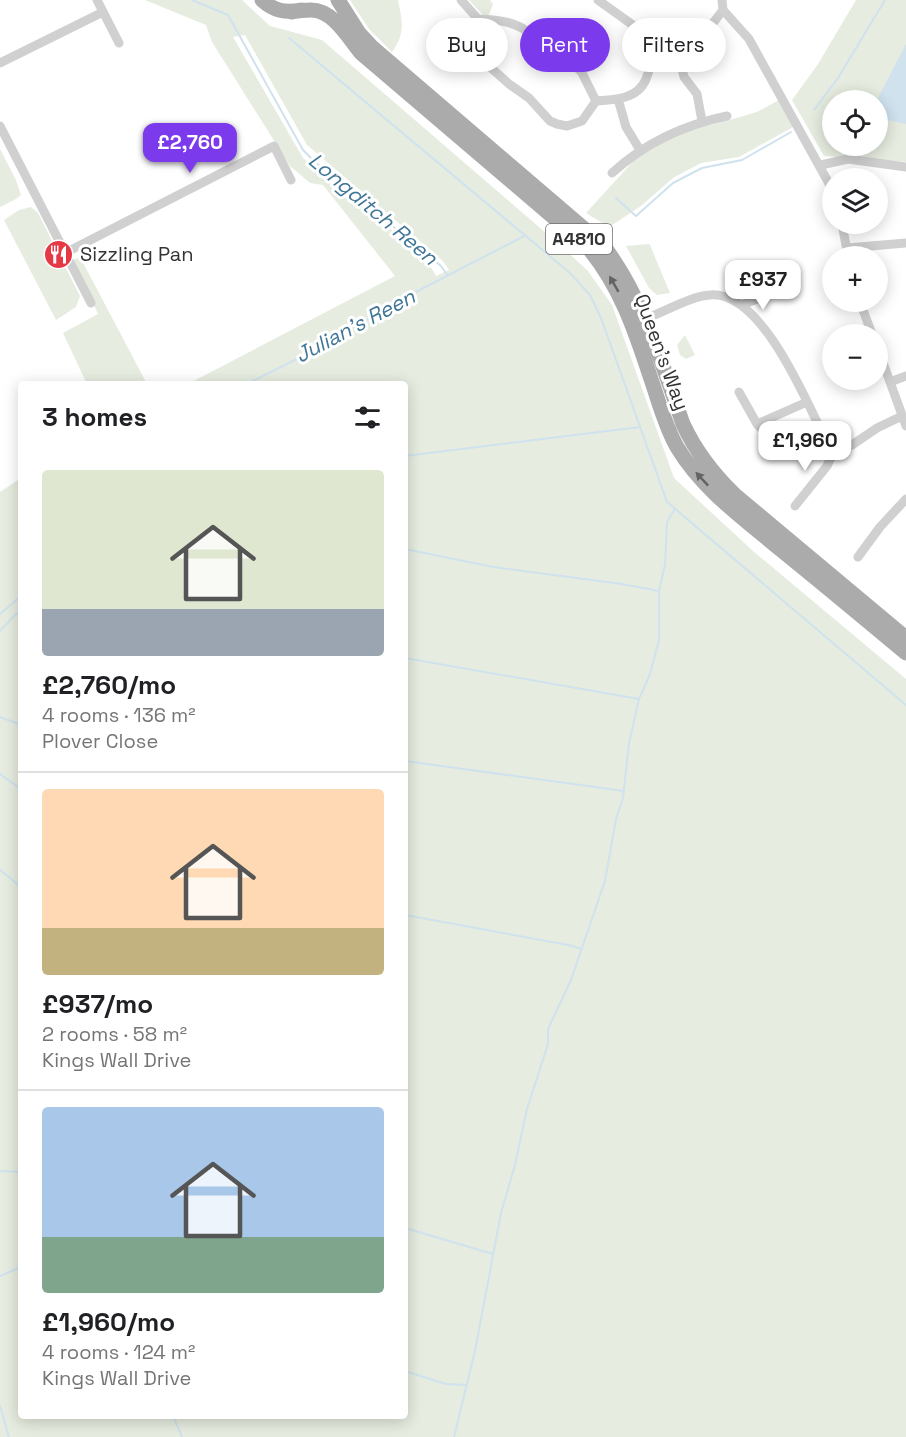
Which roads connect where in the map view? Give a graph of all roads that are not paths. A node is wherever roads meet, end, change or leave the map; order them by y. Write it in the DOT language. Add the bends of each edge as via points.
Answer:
graph roads {
  1 [pos="97,0"];
  2 [pos="262,0"];
  3 [pos="316,0"];
  4 [pos="338,0"];
  5 [pos="460,0"];
  6 [pos="598,0"];
  7 [pos="723,5"];
  8 [pos="104,12"];
  9 [pos="291,12"];
  10 [pos="477,18"];
  11 [pos="623,18"];
  12 [pos="714,18"];
  13 [pos="120,43"];
  14 [pos="0,63"];
  15 [pos="496,72"];
  16 [pos="581,72"];
  17 [pos="648,72"];
  18 [pos="683,72"];
  19 [pos="618,99"];
  20 [pos="596,101"];
  21 [pos="727,116"];
  22 [pos="702,121"];
  23 [pos="0,126"];
  24 [pos="640,150"];
  25 [pos="821,165"];
  26 [pos="906,167"];
  27 [pos="822,168"];
  28 [pos="612,173"];
  29 [pos="291,180"];
  30 [pos="906,243"];
  31 [pos="887,246"];
  32 [pos="65,253"];
  33 [pos="774,292"];
  34 [pos="91,303"];
  35 [pos="742,305"];
  36 [pos="639,321"];
  37 [pos="888,376"];
  38 [pos="906,376"];
  39 [pos="890,382"];
  40 [pos="739,392"];
  41 [pos="807,402"];
  42 [pos="902,416"];
  43 [pos="758,424"];
  44 [pos="906,426"];
  45 [pos="835,449"];
  46 [pos="783,454"];
  47 [pos="906,499"];
  48 [pos="795,506"];
  49 [pos="858,557"];
  50 [pos="906,638"];
  51 [pos="906,653"];
  1 -- 8 [label="street"];
  2 -- 9 [label="main road, Queen's Way" via="272,8"];
  3 -- 9 [label="main road"];
  4 -- 36 [label="main road, Queen's Way / A4810" via="374,48 603,245 617,264"];
  5 -- 10 [label="street"];
  6 -- 11 [label="street"];
  7 -- 12 [label="street"];
  7 -- 25 [label="street" via="749,39"];
  8 -- 13 [label="street"];
  8 -- 14 [label="street"];
  36 -- 9 [label="main road, Queen's Way / A4810, one-way" via="586,245 361,53 336,23 324,13 312,10"];
  15 -- 20 [label="street" via="530,98 550,121 567,126 587,116"];
  16 -- 20 [label="street"];
  17 -- 19 [label="street" via="641,87"];
  18 -- 22 [label="street" via="697,94"];
  19 -- 20 [label="street"];
  19 -- 24 [label="street" via="626,127"];
  21 -- 22 [label="street"];
  22 -- 24 [label="street"];
  23 -- 32 [label="street"];
  24 -- 28 [label="street"];
  25 -- 26 [label="street" via="848,159"];
  25 -- 27 [label="street"];
  29 -- 32 [label="street" via="274,146"];
  30 -- 31 [label="street"];
  32 -- 34 [label="street"];
  33 -- 35 [label="street"];
  35 -- 36 [label="street" via="731,298 708,295"];
  35 -- 41 [label="street" via="770,336"];
  36 -- 50 [label="main road, Queen's Way / A4810" via="692,443 716,476"];
  51 -- 36 [label="main road, Queen's Way / A4810, one-way" via="741,517 701,479 666,425"];
  37 -- 39 [label="street"];
  38 -- 39 [label="street"];
  39 -- 42 [label="street"];
  40 -- 43 [label="street"];
  41 -- 43 [label="street"];
  41 -- 45 [label="street" via="827,443"];
  42 -- 44 [label="street"];
  42 -- 45 [label="street" via="852,445"];
  43 -- 46 [label="street"];
  45 -- 48 [label="street" via="827,466"];
  47 -- 49 [label="street"];
}
